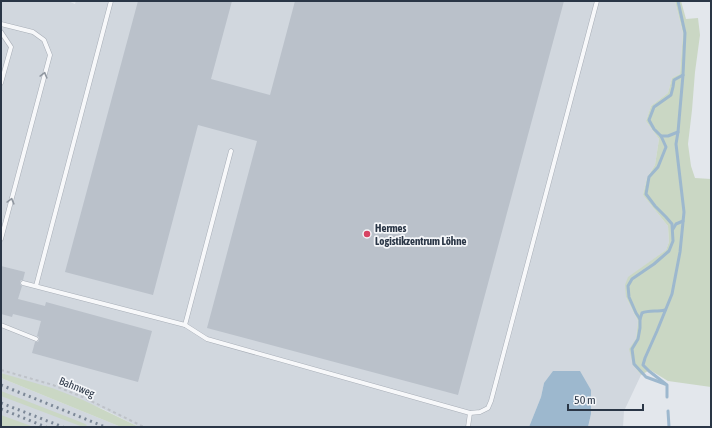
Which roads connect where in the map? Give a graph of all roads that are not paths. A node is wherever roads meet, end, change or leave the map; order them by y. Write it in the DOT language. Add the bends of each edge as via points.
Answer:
graph roads {
  1 [pos="110,1"];
  2 [pos="597,1"];
  3 [pos="1,24"];
  4 [pos="1,32"];
  5 [pos="1,83"];
  6 [pos="231,151"];
  7 [pos="1,238"];
  8 [pos="22,283"];
  9 [pos="36,286"];
  10 [pos="1,325"];
  11 [pos="185,325"];
  12 [pos="36,339"];
  13 [pos="470,413"];
  14 [pos="468,427"];
  1 -- 9 [label="lane"];
  2 -- 13 [label="lane" via="491,400 488,408"];
  7 -- 3 [label="lane, one-way" via="50,55 44,40 33,32"];
  4 -- 5 [label="lane" via="11,47"];
  6 -- 11 [label="lane"];
  8 -- 9 [label="lane"];
  9 -- 11 [label="lane"];
  10 -- 12 [label="lane"];
  11 -- 13 [label="lane" via="207,339"];
  13 -- 14 [label="lane"];
}
